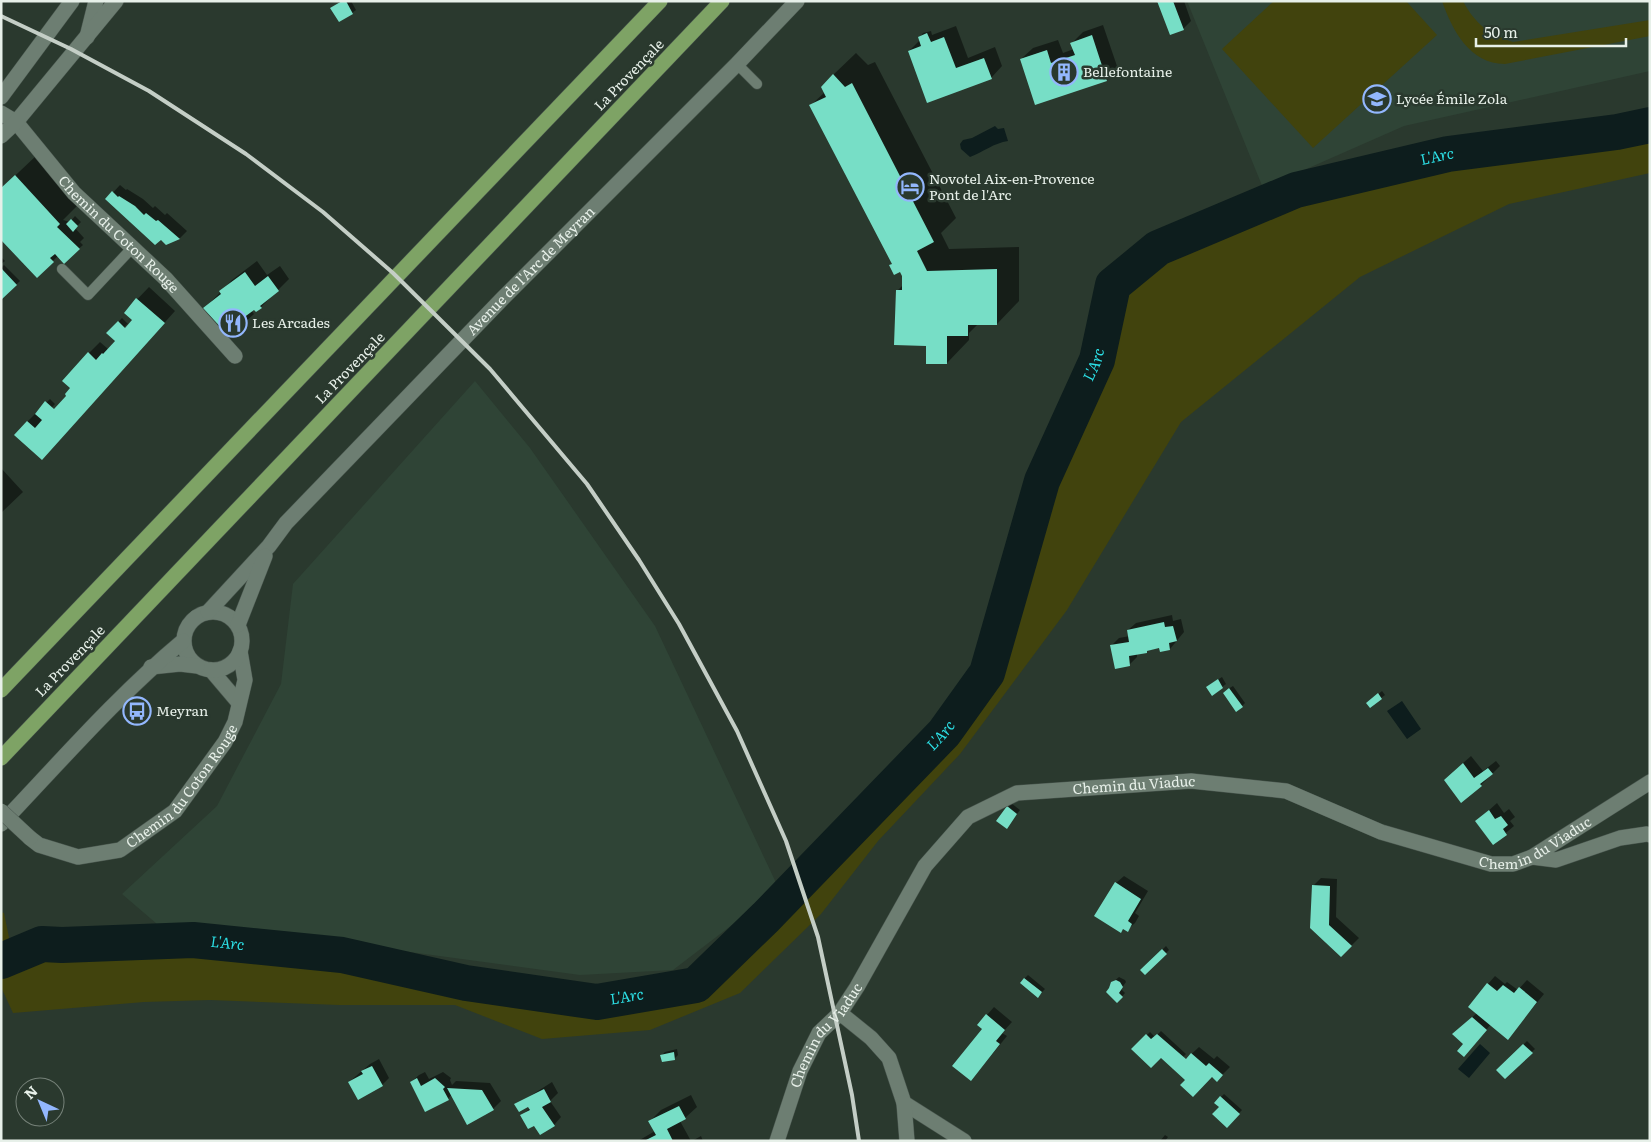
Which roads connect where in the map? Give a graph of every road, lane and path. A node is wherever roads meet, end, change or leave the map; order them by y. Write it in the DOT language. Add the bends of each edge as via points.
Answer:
graph roads {
  1 [pos="72,1"];
  2 [pos="96,1"];
  3 [pos="116,1"];
  4 [pos="660,1"];
  5 [pos="722,1"];
  6 [pos="797,1"];
  7 [pos="86,39"];
  8 [pos="737,64"];
  9 [pos="757,84"];
  10 [pos="1,97"];
  11 [pos="1,113"];
  12 [pos="16,122"];
  13 [pos="1,136"];
  14 [pos="133,247"];
  15 [pos="62,270"];
  16 [pos="235,356"];
  17 [pos="269,546"];
  18 [pos="208,612"];
  19 [pos="238,625"];
  20 [pos="184,640"];
  21 [pos="240,651"];
  22 [pos="151,667"];
  23 [pos="204,668"];
  24 [pos="1,690"];
  25 [pos="239,703"];
  26 [pos="1,758"];
  27 [pos="1650,782"];
  28 [pos="1,811"];
  29 [pos="1,824"];
  30 [pos="1650,835"];
  31 [pos="1532,857"];
  32 [pos="840,1013"];
  33 [pos="904,1102"];
  34 [pos="777,1141"];
  35 [pos="907,1141"];
  36 [pos="964,1141"];
  1 -- 10 [label="street"];
  2 -- 7 [label="street"];
  3 -- 7 [label="street"];
  4 -- 24 [label="highway, La Provençale"];
  5 -- 26 [label="highway, La Provençale"];
  6 -- 8 [label="street, Avenue de l'Arc de Meyran"];
  7 -- 12 [label="street"];
  8 -- 9 [label="lane"];
  8 -- 17 [label="street, Avenue de l'Arc de Meyran" via="442,359 286,523"];
  11 -- 12 [label="street, Chemin du Coton Rouge"];
  12 -- 13 [label="street"];
  12 -- 14 [label="street, Chemin du Coton Rouge" via="74,193"];
  14 -- 15 [label="lane" via="88,295"];
  14 -- 16 [label="street, Chemin du Coton Rouge" via="166,278"];
  17 -- 18 [label="street, Avenue de l'Arc de Meyran"];
  17 -- 19 [label="street, Avenue de l'Arc de Meyran"];
  18 -- 19 [label="street" via="220,612"];
  18 -- 20 [label="street" via="190,622"];
  19 -- 21 [label="street" via="242,634"];
  20 -- 22 [label="street"];
  20 -- 23 [label="street" via="190,659"];
  21 -- 23 [label="street" via="229,666"];
  21 -- 25 [label="street, Chemin du Coton Rouge" via="245,680"];
  22 -- 23 [label="street" via="180,664"];
  22 -- 29 [label="street"];
  23 -- 25 [label="street, Chemin du Coton Rouge"];
  25 -- 28 [label="street, Chemin du Coton Rouge, bridge" via="235,722 225,742 175,811 120,850 78,856 39,845"];
  27 -- 31 [label="street, Chemin du Viaduc"];
  30 -- 31 [label="street" via="1620,838 1556,860"];
  31 -- 32 [label="street, Chemin du Viaduc" via="1513,864 1491,864 1381,832 1286,790 1191,781 1017,793 968,817 925,866"];
  32 -- 33 [label="street" via="871,1038 889,1058"];
  32 -- 34 [label="street, Chemin du Viaduc" via="819,1033 800,1070"];
  33 -- 35 [label="street"];
  33 -- 36 [label="street"];
}
